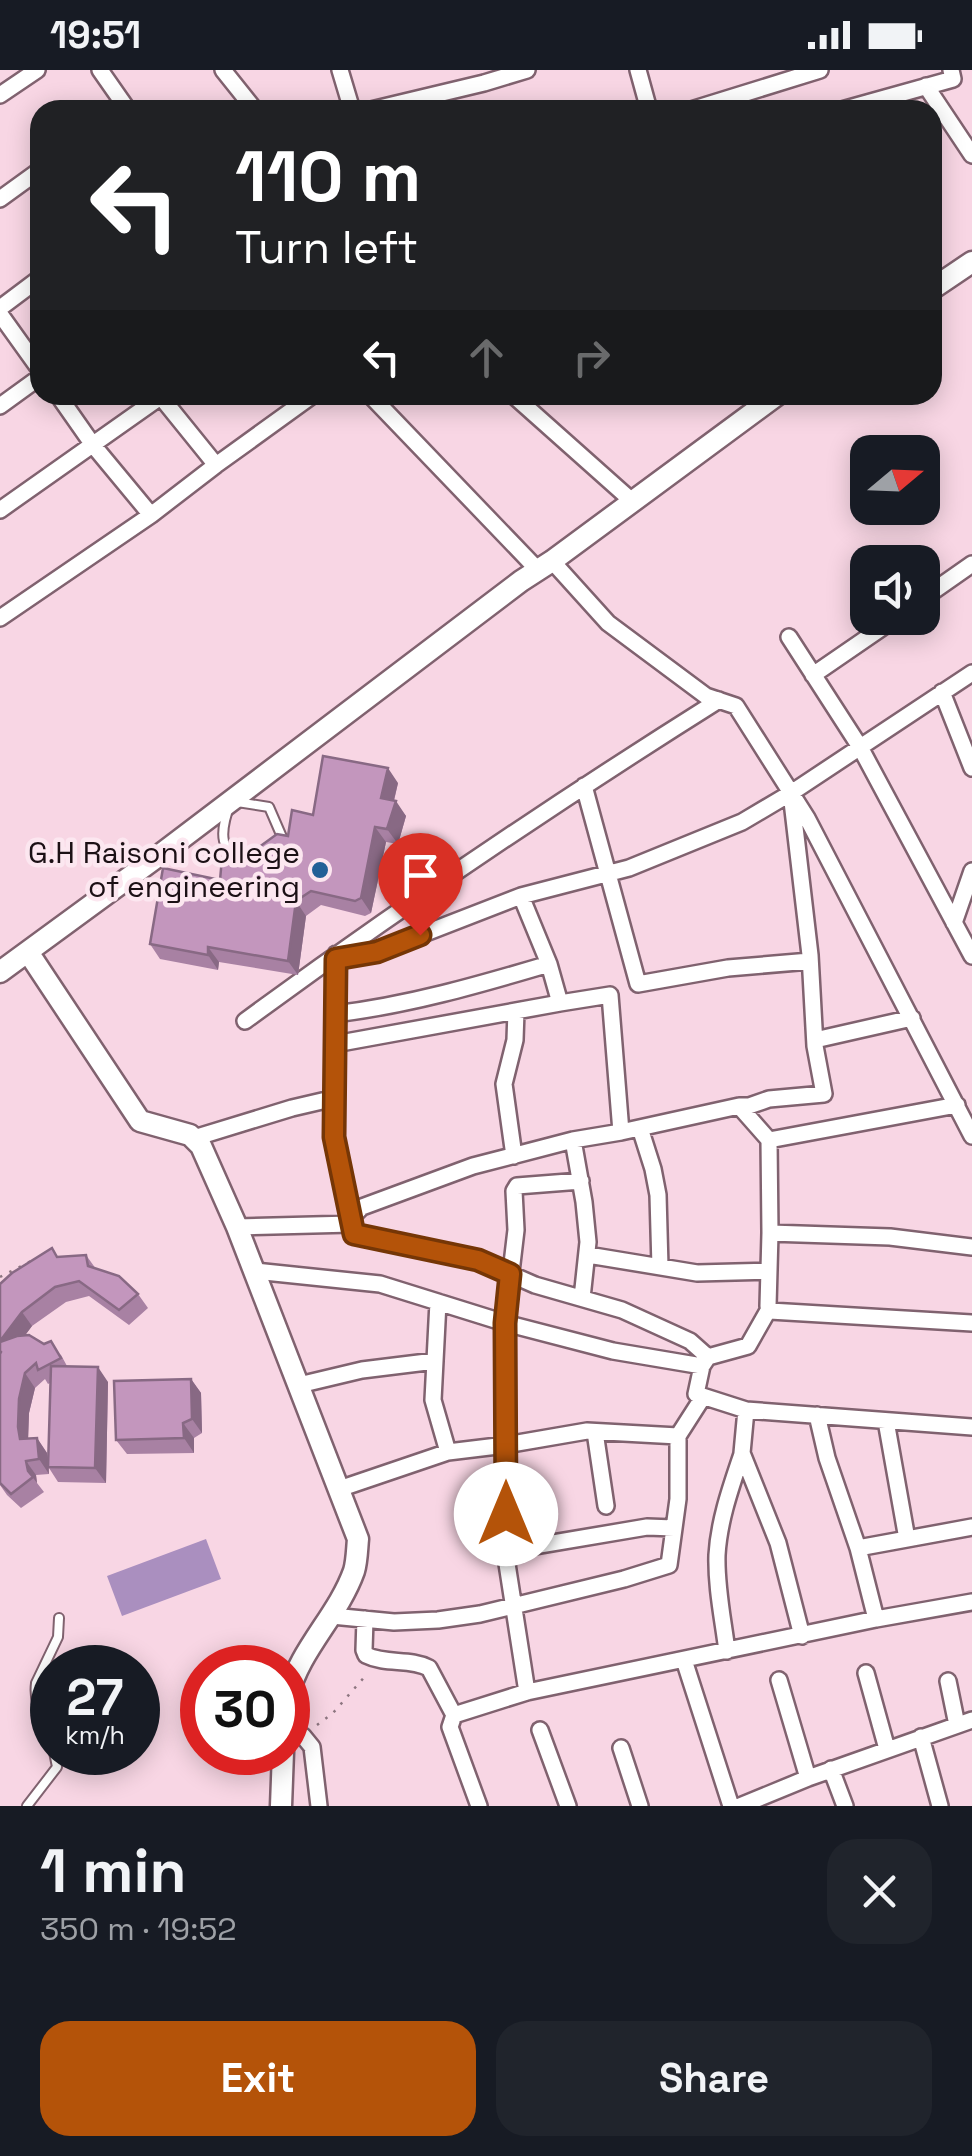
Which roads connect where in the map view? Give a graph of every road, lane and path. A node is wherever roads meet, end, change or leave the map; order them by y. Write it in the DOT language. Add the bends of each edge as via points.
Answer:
graph roads {
  1 [pos="37,70"];
  2 [pos="100,70"];
  3 [pos="224,70"];
  4 [pos="340,70"];
  5 [pos="527,70"];
  6 [pos="638,70"];
  7 [pos="951,70"];
  8 [pos="811,71"];
  9 [pos="926,86"];
  10 [pos="0,95"];
  11 [pos="119,100"];
  12 [pos="247,100"];
  13 [pos="349,100"];
  14 [pos="412,100"];
  15 [pos="646,100"];
  16 [pos="722,100"];
  17 [pos="877,100"];
  18 [pos="935,100"];
  19 [pos="942,111"];
  20 [pos="948,120"];
  21 [pos="942,124"];
  22 [pos="972,154"];
  23 [pos="30,177"];
  24 [pos="0,199"];
  25 [pos="972,262"];
  26 [pos="942,282"];
  27 [pos="30,286"];
  28 [pos="0,311"];
  29 [pos="30,358"];
  30 [pos="30,382"];
  31 [pos="65,405"];
  32 [pos="149,405"];
  33 [pos="169,405"];
  34 [pos="299,405"];
  35 [pos="380,405"];
  36 [pos="530,405"];
  37 [pos="763,405"];
  38 [pos="0,406"];
  39 [pos="93,445"];
  40 [pos="216,465"];
  41 [pos="632,502"];
  42 [pos="0,510"];
  43 [pos="150,515"];
  44 [pos="972,564"];
  45 [pos="545,565"];
  46 [pos="940,586"];
  47 [pos="0,618"];
  48 [pos="871,635"];
  49 [pos="789,638"];
  50 [pos="972,672"];
  51 [pos="813,675"];
  52 [pos="942,692"];
  53 [pos="719,700"];
  54 [pos="860,747"];
  55 [pos="972,768"];
  56 [pos="584,786"];
  57 [pos="791,793"];
  58 [pos="231,801"];
  59 [pos="972,871"];
  60 [pos="608,875"];
  61 [pos="521,896"];
  62 [pos="954,923"];
  63 [pos="28,952"];
  64 [pos="336,956"];
  65 [pos="972,956"];
  66 [pos="810,961"];
  67 [pos="549,964"];
  68 [pos="0,972"];
  69 [pos="638,984"];
  70 [pos="610,994"];
  71 [pos="560,1002"];
  72 [pos="516,1011"];
  73 [pos="335,1014"];
  74 [pos="912,1018"];
  75 [pos="244,1021"];
  76 [pos="815,1040"];
  77 [pos="335,1044"];
  78 [pos="334,1098"];
  79 [pos="957,1105"];
  80 [pos="739,1106"];
  81 [pos="640,1128"];
  82 [pos="621,1132"];
  83 [pos="972,1136"];
  84 [pos="194,1138"];
  85 [pos="573,1140"];
  86 [pos="770,1140"];
  87 [pos="514,1156"];
  88 [pos="581,1181"];
  89 [pos="352,1221"];
  90 [pos="237,1226"];
  91 [pos="770,1233"];
  92 [pos="972,1247"];
  93 [pos="588,1255"];
  94 [pos="32,1260"];
  95 [pos="660,1267"];
  96 [pos="254,1270"];
  97 [pos="769,1271"];
  98 [pos="510,1274"];
  99 [pos="0,1277"];
  100 [pos="582,1298"];
  101 [pos="438,1302"];
  102 [pos="769,1309"];
  103 [pos="505,1323"];
  104 [pos="972,1324"];
  105 [pos="435,1361"];
  106 [pos="705,1362"];
  107 [pos="299,1385"];
  108 [pos="704,1397"];
  109 [pos="746,1410"];
  110 [pos="817,1415"];
  111 [pos="886,1420"];
  112 [pos="972,1428"];
  113 [pos="595,1432"];
  114 [pos="678,1436"];
  115 [pos="506,1446"];
  116 [pos="448,1452"];
  117 [pos="742,1453"];
  118 [pos="339,1489"];
  119 [pos="606,1506"];
  120 [pos="674,1528"];
  121 [pos="972,1528"];
  122 [pos="906,1540"];
  123 [pos="858,1548"];
  124 [pos="505,1551"];
  125 [pos="972,1602"];
  126 [pos="512,1606"];
  127 [pos="332,1616"];
  128 [pos="59,1618"];
  129 [pos="365,1619"];
  130 [pos="876,1619"];
  131 [pos="802,1636"];
  132 [pos="54,1645"];
  133 [pos="310,1649"];
  134 [pos="728,1651"];
  135 [pos="374,1659"];
  136 [pos="684,1660"];
  137 [pos="866,1673"];
  138 [pos="780,1680"];
  139 [pos="948,1681"];
  140 [pos="526,1692"];
  141 [pos="454,1715"];
  142 [pos="965,1722"];
  143 [pos="310,1725"];
  144 [pos="540,1730"];
  145 [pos="922,1737"];
  146 [pos="310,1745"];
  147 [pos="621,1748"];
  148 [pos="888,1749"];
  149 [pos="831,1770"];
  150 [pos="51,1775"];
  151 [pos="282,1775"];
  152 [pos="808,1778"];
  153 [pos="478,1802"];
  154 [pos="751,1804"];
  155 [pos="27,1806"];
  156 [pos="281,1806"];
  157 [pos="319,1806"];
  158 [pos="459,1806"];
  159 [pos="568,1806"];
  160 [pos="640,1806"];
  161 [pos="731,1806"];
  162 [pos="845,1806"];
  163 [pos="940,1806"];
  1 -- 10 [label="street"];
  2 -- 11 [label="street"];
  3 -- 12 [label="street"];
  4 -- 13 [label="street"];
  5 -- 14 [label="street"];
  6 -- 15 [label="street"];
  7 -- 9 [label="street" via="953,79"];
  8 -- 16 [label="street"];
  9 -- 17 [label="street"];
  9 -- 18 [label="street"];
  19 -- 20 [label="street"];
  20 -- 21 [label="street"];
  20 -- 22 [label="street"];
  23 -- 24 [label="street"];
  25 -- 26 [label="street"];
  27 -- 28 [label="street"];
  28 -- 29 [label="street"];
  30 -- 38 [label="street"];
  31 -- 39 [label="street"];
  32 -- 39 [label="street"];
  33 -- 40 [label="street"];
  34 -- 40 [label="street"];
  35 -- 45 [label="street"];
  36 -- 41 [label="street"];
  37 -- 41 [label="street"];
  39 -- 42 [label="street"];
  39 -- 43 [label="street"];
  40 -- 43 [label="street"];
  41 -- 45 [label="street"];
  43 -- 47 [label="street"];
  44 -- 46 [label="street"];
  45 -- 53 [label="street" via="608,623"];
  45 -- 58 [label="street"];
  48 -- 51 [label="street"];
  49 -- 51 [label="street"];
  50 -- 52 [label="street"];
  51 -- 54 [label="street"];
  52 -- 54 [label="street"];
  52 -- 55 [label="street"];
  53 -- 56 [label="street"];
  53 -- 57 [label="street" via="736,706"];
  54 -- 57 [label="street"];
  54 -- 62 [label="street"];
  56 -- 60 [label="street"];
  56 -- 64 [label="street"];
  57 -- 60 [label="street" via="742,822"];
  57 -- 66 [label="street"];
  57 -- 74 [label="street"];
  58 -- 58 [label="lane" via="223,838 230,852 252,864 266,860 282,837 269,807"];
  58 -- 63 [label="street"];
  59 -- 62 [label="street"];
  60 -- 61 [label="street"];
  60 -- 69 [label="street"];
  61 -- 64 [label="street" via="387,948"];
  61 -- 67 [label="street"];
  62 -- 65 [label="street"];
  63 -- 68 [label="street"];
  63 -- 84 [label="street" via="140,1121"];
  64 -- 73 [label="street"];
  64 -- 75 [label="street"];
  66 -- 69 [label="street"];
  66 -- 76 [label="street"];
  67 -- 71 [label="street"];
  67 -- 73 [label="street" via="438,996"];
  69 -- 70 [label="street"];
  70 -- 71 [label="street"];
  70 -- 82 [label="street"];
  71 -- 72 [label="street"];
  72 -- 77 [label="street"];
  72 -- 87 [label="street" via="504,1084"];
  73 -- 77 [label="street"];
  74 -- 76 [label="street"];
  74 -- 79 [label="street"];
  76 -- 80 [label="street" via="824,1094"];
  77 -- 78 [label="street"];
  78 -- 84 [label="street"];
  78 -- 89 [label="street" via="334,1137"];
  79 -- 83 [label="street"];
  79 -- 86 [label="street"];
  80 -- 81 [label="street"];
  80 -- 86 [label="street"];
  81 -- 82 [label="street"];
  81 -- 95 [label="street" via="658,1196"];
  82 -- 85 [label="street"];
  84 -- 90 [label="street"];
  85 -- 87 [label="street"];
  85 -- 88 [label="street"];
  86 -- 91 [label="street"];
  87 -- 89 [label="street" via="362,1207"];
  88 -- 93 [label="street"];
  88 -- 98 [label="street" via="515,1187"];
  89 -- 90 [label="street"];
  89 -- 98 [label="street" via="354,1234 478,1260"];
  90 -- 96 [label="street"];
  91 -- 92 [label="street"];
  91 -- 97 [label="street"];
  93 -- 95 [label="street"];
  93 -- 100 [label="street"];
  94 -- 99 [label="path"];
  95 -- 97 [label="street" via="710,1274"];
  96 -- 101 [label="street" via="358,1280"];
  96 -- 107 [label="street"];
  97 -- 102 [label="street"];
  98 -- 100 [label="street"];
  98 -- 103 [label="street"];
  100 -- 106 [label="street" via="690,1341"];
  101 -- 103 [label="street"];
  101 -- 105 [label="street"];
  102 -- 104 [label="street"];
  102 -- 106 [label="street" via="748,1346"];
  103 -- 106 [label="street" via="613,1351"];
  103 -- 115 [label="street"];
  105 -- 107 [label="street"];
  105 -- 116 [label="street" via="433,1405"];
  106 -- 108 [label="street" via="696,1394"];
  107 -- 118 [label="street"];
  108 -- 109 [label="street"];
  108 -- 114 [label="street"];
  109 -- 110 [label="street"];
  109 -- 117 [label="street"];
  110 -- 111 [label="street"];
  110 -- 123 [label="street"];
  111 -- 112 [label="street"];
  111 -- 122 [label="street"];
  113 -- 114 [label="street"];
  113 -- 115 [label="street"];
  113 -- 119 [label="street"];
  114 -- 120 [label="street"];
  115 -- 116 [label="street"];
  115 -- 124 [label="street"];
  116 -- 118 [label="street"];
  117 -- 131 [label="street" via="778,1542"];
  117 -- 134 [label="street" via="717,1552"];
  118 -- 127 [label="street" via="358,1539 356,1568"];
  120 -- 124 [label="street"];
  120 -- 126 [label="street" via="669,1566"];
  121 -- 122 [label="street"];
  122 -- 123 [label="street"];
  123 -- 130 [label="street"];
  124 -- 126 [label="street"];
  125 -- 130 [label="street"];
  126 -- 129 [label="street" via="438,1620"];
  126 -- 140 [label="street"];
  127 -- 129 [label="street"];
  127 -- 133 [label="street"];
  128 -- 132 [label="lane"];
  129 -- 135 [label="street" via="364,1650"];
  130 -- 131 [label="street"];
  131 -- 134 [label="street"];
  134 -- 136 [label="street"];
  135 -- 141 [label="street" via="430,1668"];
  135 -- 143 [label="path" via="350,1695"];
  136 -- 140 [label="street"];
  136 -- 161 [label="street"];
  137 -- 148 [label="street"];
  138 -- 152 [label="street"];
  139 -- 142 [label="street"];
  140 -- 141 [label="street"];
  141 -- 153 [label="street" via="450,1727"];
  142 -- 145 [label="street"];
  144 -- 159 [label="street"];
  145 -- 148 [label="street"];
  145 -- 163 [label="street"];
  146 -- 157 [label="street"];
  147 -- 160 [label="street"];
  148 -- 149 [label="street"];
  149 -- 152 [label="street"];
  149 -- 162 [label="street"];
  150 -- 155 [label="lane"];
  151 -- 156 [label="street"];
  152 -- 154 [label="street"];
  153 -- 158 [label="street"];
}
